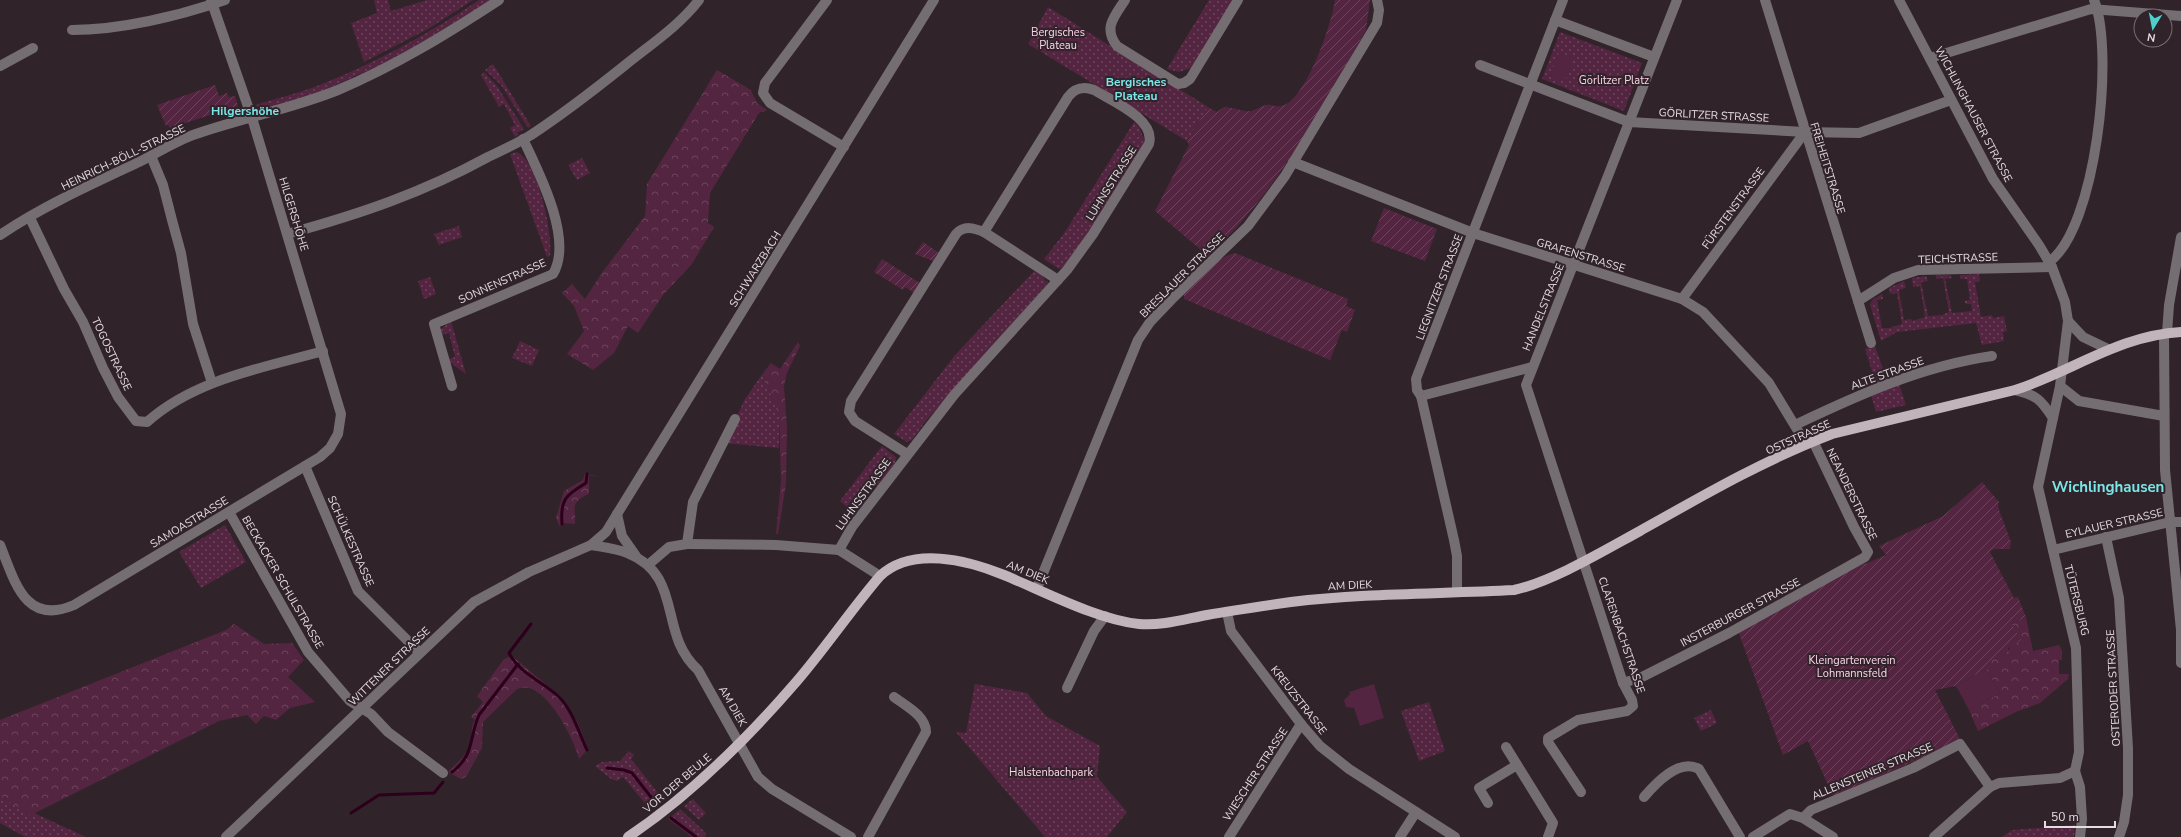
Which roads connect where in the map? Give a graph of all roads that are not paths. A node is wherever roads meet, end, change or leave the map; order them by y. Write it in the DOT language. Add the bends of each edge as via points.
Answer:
graph roads {
  1 [pos="225,0"];
  2 [pos="499,0"];
  3 [pos="699,0"];
  4 [pos="827,0"];
  5 [pos="934,0"];
  6 [pos="1125,0"];
  7 [pos="1238,0"];
  8 [pos="1377,0"];
  9 [pos="1563,0"];
  10 [pos="1677,0"];
  11 [pos="1765,0"];
  12 [pos="1899,0"];
  13 [pos="211,2"];
  14 [pos="2096,5"];
  15 [pos="2181,16"];
  16 [pos="1556,20"];
  17 [pos="72,30"];
  18 [pos="33,48"];
  19 [pos="1654,57"];
  20 [pos="1930,58"];
  21 [pos="1480,65"];
  22 [pos="0,66"];
  23 [pos="1531,85"];
  24 [pos="1951,100"];
  25 [pos="252,118"];
  26 [pos="1629,122"];
  27 [pos="1805,132"];
  28 [pos="523,139"];
  29 [pos="844,147"];
  30 [pos="151,156"];
  31 [pos="1293,162"];
  32 [pos="30,218"];
  33 [pos="984,232"];
  34 [pos="288,234"];
  35 [pos="1473,234"];
  36 [pos="0,235"];
  37 [pos="2181,237"];
  38 [pos="1574,265"];
  39 [pos="2050,265"];
  40 [pos="1058,280"];
  41 [pos="1682,299"];
  42 [pos="1858,301"];
  43 [pos="2068,321"];
  44 [pos="2181,332"];
  45 [pos="2166,334"];
  46 [pos="1871,343"];
  47 [pos="2108,349"];
  48 [pos="323,351"];
  49 [pos="1992,356"];
  50 [pos="1532,367"];
  51 [pos="2062,371"];
  52 [pos="212,383"];
  53 [pos="452,386"];
  54 [pos="2060,386"];
  55 [pos="2015,390"];
  56 [pos="1421,396"];
  57 [pos="2164,416"];
  58 [pos="2053,418"];
  59 [pos="735,419"];
  60 [pos="1795,425"];
  61 [pos="338,434"];
  62 [pos="1810,442"];
  63 [pos="907,454"];
  64 [pos="305,466"];
  65 [pos="229,512"];
  66 [pos="617,514"];
  67 [pos="2170,522"];
  68 [pos="2181,522"];
  69 [pos="2106,538"];
  70 [pos="688,544"];
  71 [pos="0,545"];
  72 [pos="591,545"];
  73 [pos="839,550"];
  74 [pos="2052,550"];
  75 [pos="1865,557"];
  76 [pos="637,558"];
  77 [pos="1584,560"];
  78 [pos="648,565"];
  79 [pos="880,576"];
  80 [pos="1038,588"];
  81 [pos="1457,592"];
  82 [pos="1227,612"];
  83 [pos="1105,616"];
  84 [pos="2181,630"];
  85 [pos="419,652"];
  86 [pos="2181,663"];
  87 [pos="1623,683"];
  88 [pos="1067,688"];
  89 [pos="894,697"];
  90 [pos="362,709"];
  91 [pos="1301,724"];
  92 [pos="740,744"];
  93 [pos="1506,747"];
  94 [pos="1517,765"];
  95 [pos="2075,771"];
  96 [pos="443,772"];
  97 [pos="1990,787"];
  98 [pos="1581,792"];
  99 [pos="1644,797"];
  100 [pos="1488,803"];
  101 [pos="1416,812"];
  102 [pos="1803,818"];
  103 [pos="226,837"];
  104 [pos="628,837"];
  105 [pos="851,837"];
  106 [pos="868,837"];
  107 [pos="1229,837"];
  108 [pos="1400,837"];
  109 [pos="1455,837"];
  110 [pos="1548,837"];
  111 [pos="1740,837"];
  112 [pos="1753,837"];
  113 [pos="1833,837"];
  114 [pos="1934,837"];
  115 [pos="2080,837"];
  116 [pos="2119,837"];
  1 -- 13 [label="street"];
  2 -- 25 [label="street, HEINRICH-BÖLL-STRASSE" via="430,44 361,79 310,100"];
  3 -- 28 [label="street" via="684,18 581,100"];
  4 -- 29 [label="street" via="765,84 763,93 770,103"];
  5 -- 29 [label="street, SCHWARZBACH"];
  6 -- 7 [label="street" via="1111,23 1112,39 1117,46 1178,84 1190,79"];
  8 -- 31 [label="street, BRESLAUER STRASSE" via="1377,23"];
  9 -- 16 [label="street, LIEGNITZER STRASSE"];
  10 -- 19 [label="street, HANDELSTRASSE"];
  11 -- 27 [label="street, FREIHEITSTRASSE"];
  12 -- 20 [label="street, WICHLINGHAUSER STRASSE"];
  13 -- 17 [label="street" via="99,30"];
  13 -- 25 [label="street, HILGERSHÖHE"];
  14 -- 15 [label="street"];
  14 -- 20 [label="street" via="2091,9"];
  14 -- 39 [label="street" via="2101,29 2102,78 2100,114 2088,187 2062,250"];
  16 -- 19 [label="street"];
  16 -- 23 [label="street, LIEGNITZER STRASSE"];
  18 -- 22 [label="street"];
  19 -- 26 [label="street, HANDELSTRASSE"];
  20 -- 24 [label="street, WICHLINGHAUSER STRASSE"];
  21 -- 23 [label="street, GÖRLITZER STRASSE"];
  23 -- 26 [label="street, GÖRLITZER STRASSE"];
  23 -- 35 [label="street, LIEGNITZER STRASSE"];
  24 -- 27 [label="street, GÖRLITZER STRASSE" via="1859,132"];
  24 -- 39 [label="street, WICHLINGHAUSER STRASSE" via="1992,179"];
  25 -- 30 [label="street, HEINRICH-BÖLL-STRASSE" via="194,135"];
  25 -- 34 [label="street, HILGERSHÖHE"];
  26 -- 27 [label="street, GÖRLITZER STRASSE"];
  26 -- 38 [label="street, HANDELSTRASSE"];
  27 -- 41 [label="street, FÜRSTENSTRASSE"];
  27 -- 42 [label="street, FREIHEITSTRASSE"];
  28 -- 34 [label="street" via="410,195 350,217"];
  28 -- 53 [label="street, SONNENSTRASSE" via="542,180 555,218 557,267 553,274 434,324"];
  29 -- 66 [label="street, SCHWARZBACH"];
  30 -- 32 [label="street, HEINRICH-BÖLL-STRASSE" via="84,188"];
  30 -- 52 [label="street" via="163,185 181,253 193,324"];
  31 -- 35 [label="street, GRAFENSTRASSE"];
  31 -- 80 [label="street, BRESLAUER STRASSE" via="1248,226 1172,298 1138,340"];
  32 -- 36 [label="street, HEINRICH-BÖLL-STRASSE"];
  32 -- 52 [label="street, TOGOSTRASSE" via="118,397 136,421 147,422 179,398"];
  33 -- 40 [label="street, LUHNSSTRASSE"];
  33 -- 40 [label="street, LUHNSSTRASSE" via="1073,91 1087,88 1094,90 1138,117 1150,133 1147,149 1093,234"];
  33 -- 63 [label="street, LUHNSSTRASSE" via="966,228 960,229 956,234 864,377 849,407 851,417 855,421"];
  34 -- 48 [label="street, HILGERSHÖHE"];
  35 -- 38 [label="street, GRAFENSTRASSE"];
  35 -- 56 [label="street, LIEGNITZER STRASSE" via="1416,379 1417,390"];
  37 -- 45 [label="street"];
  38 -- 41 [label="street, GRAFENSTRASSE"];
  38 -- 50 [label="street, HANDELSTRASSE"];
  39 -- 42 [label="street, TEICHSTRASSE" via="1918,270 1894,278"];
  39 -- 43 [label="street, WICHLINGHAUSER STRASSE" via="2065,302"];
  40 -- 63 [label="street, LUHNSSTRASSE" via="954,395"];
  41 -- 60 [label="street, GRAFENSTRASSE" via="1703,312 1735,345 1769,383"];
  42 -- 46 [label="street, FREIHEITSTRASSE"];
  43 -- 47 [label="street" via="2083,337"];
  43 -- 51 [label="street, WICHLINGHAUSER STRASSE"];
  44 -- 45 [label="main road, OSTSTRASSE"];
  45 -- 47 [label="main road, OSTSTRASSE" via="2139,338"];
  45 -- 57 [label="street"];
  47 -- 51 [label="main road, OSTSTRASSE"];
  48 -- 52 [label="street, TOGOSTRASSE"];
  48 -- 61 [label="street, HILGERSHÖHE" via="341,414"];
  49 -- 60 [label="street, ALTE STRASSE" via="1930,370 1890,383"];
  50 -- 56 [label="street"];
  50 -- 77 [label="street, HANDELSTRASSE" via="1526,385"];
  51 -- 54 [label="street, TÜTERSBURG"];
  51 -- 55 [label="main road, OSTSTRASSE"];
  54 -- 57 [label="street" via="2079,401"];
  54 -- 58 [label="street, TÜTERSBURG"];
  55 -- 58 [label="street" via="2032,394 2041,400"];
  55 -- 62 [label="main road, OSTSTRASSE" via="1832,434"];
  56 -- 81 [label="street, LIEGNITZER STRASSE" via="1457,556"];
  57 -- 67 [label="street" via="2164,470"];
  58 -- 74 [label="street, TÜTERSBURG" via="2038,487"];
  59 -- 70 [label="street" via="693,502"];
  60 -- 62 [label="street, GRAFENSTRASSE"];
  61 -- 64 [label="street, SAMOASTRASSE" via="330,448"];
  62 -- 75 [label="street, NEANDERSTRASSE" via="1868,552"];
  62 -- 77 [label="main road, OSTSTRASSE"];
  63 -- 73 [label="street, LUHNSSTRASSE" via="852,527"];
  64 -- 65 [label="street, SAMOASTRASSE"];
  64 -- 85 [label="street, SCHÜLKESTRASSE" via="358,591"];
  65 -- 71 [label="street, SAMOASTRASSE" via="60,611 41,609 21,595"];
  65 -- 90 [label="street, BECKACKER SCHULSTRASSE" via="308,652 350,701"];
  66 -- 72 [label="street, SCHWARZBACH" via="606,532"];
  66 -- 76 [label="street" via="622,536"];
  67 -- 68 [label="street, EYLAUER STRASSE"];
  67 -- 69 [label="street, EYLAUER STRASSE"];
  67 -- 84 [label="street"];
  69 -- 74 [label="street, EYLAUER STRASSE"];
  69 -- 116 [label="street, OSTERODER STRASSE" via="2119,598 2128,748 2128,795"];
  70 -- 73 [label="street"];
  70 -- 78 [label="street" via="668,547"];
  72 -- 76 [label="street" via="625,552"];
  72 -- 85 [label="street, WITTENER STRASSE" via="529,572 474,602"];
  73 -- 79 [label="street"];
  74 -- 95 [label="street, TÜTERSBURG" via="2076,648 2079,752"];
  75 -- 87 [label="street, INSTERBURGER STRASSE" via="1729,633 1642,677"];
  76 -- 78 [label="street, AM DIEK"];
  77 -- 81 [label="main road, AM DIEK" via="1536,584 1520,589"];
  77 -- 87 [label="street, CLARENBACHSTRASSE"];
  78 -- 92 [label="street, AM DIEK" via="665,588 673,629 679,644 691,664 698,670"];
  79 -- 80 [label="main road, AM DIEK" via="896,563 928,559 985,568"];
  79 -- 92 [label="main road, AM DIEK" via="797,680"];
  80 -- 83 [label="main road, AM DIEK"];
  81 -- 82 [label="main road, AM DIEK" via="1331,598"];
  82 -- 83 [label="main road, AM DIEK" via="1151,624 1121,621"];
  82 -- 91 [label="street, KREUZSTRASSE" via="1231,631"];
  83 -- 88 [label="street" via="1094,631"];
  84 -- 86 [label="street"];
  85 -- 90 [label="street, WITTENER STRASSE"];
  87 -- 98 [label="street, CLARENBACHSTRASSE" via="1632,700 1631,710 1571,723 1547,740"];
  89 -- 106 [label="street" via="926,724 926,732"];
  90 -- 96 [label="street, BECKACKER SCHULSTRASSE" via="372,714 388,732"];
  90 -- 103 [label="street, WITTENER STRASSE"];
  91 -- 101 [label="street, KREUZSTRASSE" via="1333,758"];
  91 -- 107 [label="street, WIESCHER STRASSE"];
  92 -- 104 [label="main road, VOR DER BEULE" via="676,802"];
  92 -- 105 [label="street" via="764,783"];
  93 -- 94 [label="street"];
  94 -- 100 [label="street" via="1479,788"];
  94 -- 110 [label="street" via="1553,824"];
  95 -- 97 [label="street" via="2060,778"];
  95 -- 115 [label="street, TÜTERSBURG" via="2080,787"];
  97 -- 102 [label="street, ALLENSTEINER STRASSE" via="1960,744 1913,768 1812,810"];
  97 -- 114 [label="street"];
  99 -- 111 [label="street" via="1656,782 1681,768 1693,766 1699,769"];
  101 -- 108 [label="street"];
  101 -- 109 [label="street, KREUZSTRASSE"];
  102 -- 112 [label="street" via="1790,814 1784,816"];
  102 -- 113 [label="street"];
}
